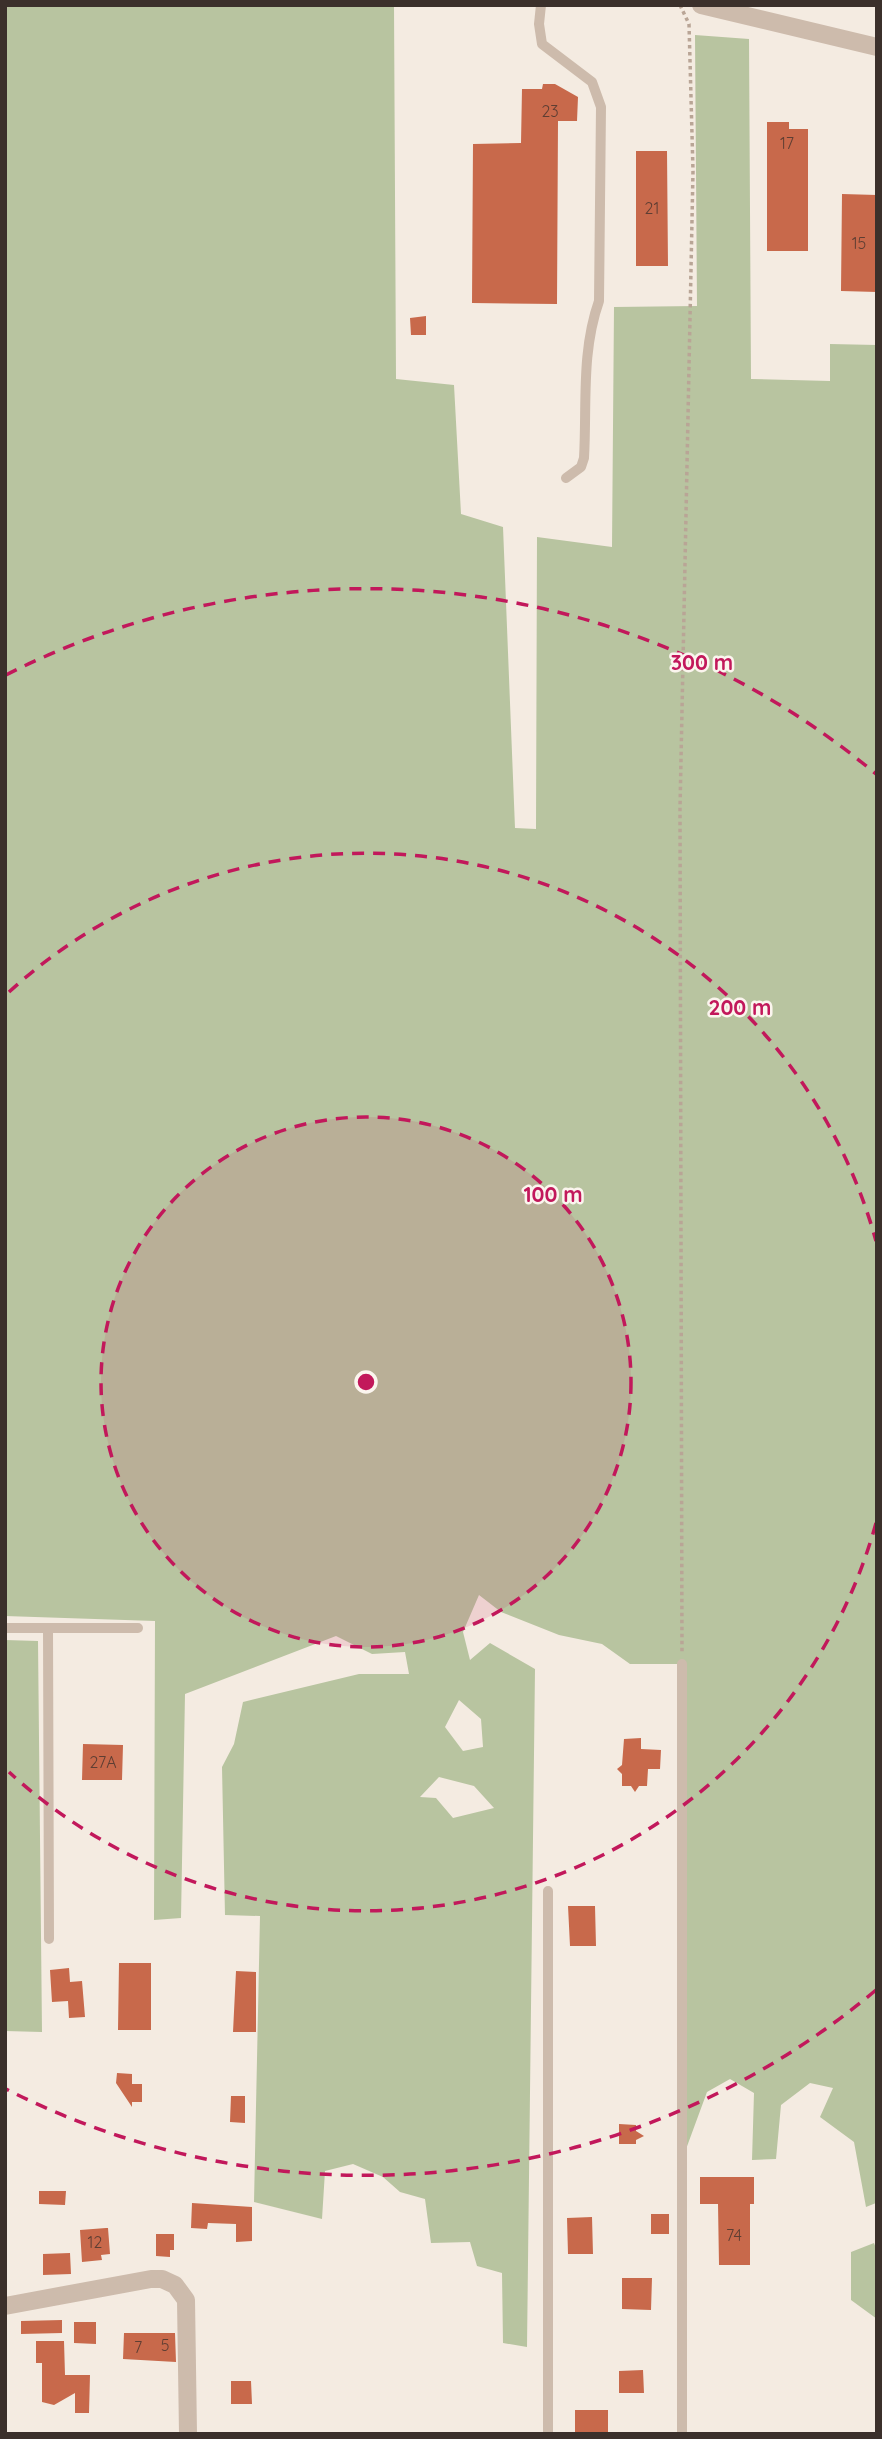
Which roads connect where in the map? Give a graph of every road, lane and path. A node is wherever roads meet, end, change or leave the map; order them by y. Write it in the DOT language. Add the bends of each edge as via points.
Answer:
graph roads {
  1 [pos="541,5"];
  2 [pos="680,5"];
  3 [pos="701,5"];
  4 [pos="877,47"];
  5 [pos="566,478"];
  6 [pos="5,1628"];
  7 [pos="48,1628"];
  8 [pos="138,1628"];
  9 [pos="682,1664"];
  10 [pos="548,1891"];
  11 [pos="49,1939"];
  12 [pos="5,2306"];
  13 [pos="188,2434"];
  14 [pos="548,2434"];
  15 [pos="682,2434"];
  1 -- 5 [label="lane" via="542,44 592,82 601,107 599,301 588,331 584,458 581,467"];
  2 -- 9 [label="path" via="688,24 693,171 680,809"];
  3 -- 4 [label="street"];
  6 -- 7 [label="lane"];
  7 -- 8 [label="lane"];
  7 -- 11 [label="lane"];
  9 -- 15 [label="lane"];
  10 -- 14 [label="lane"];
  12 -- 13 [label="street" via="151,2280 162,2279 175,2286 187,2306"];
}
